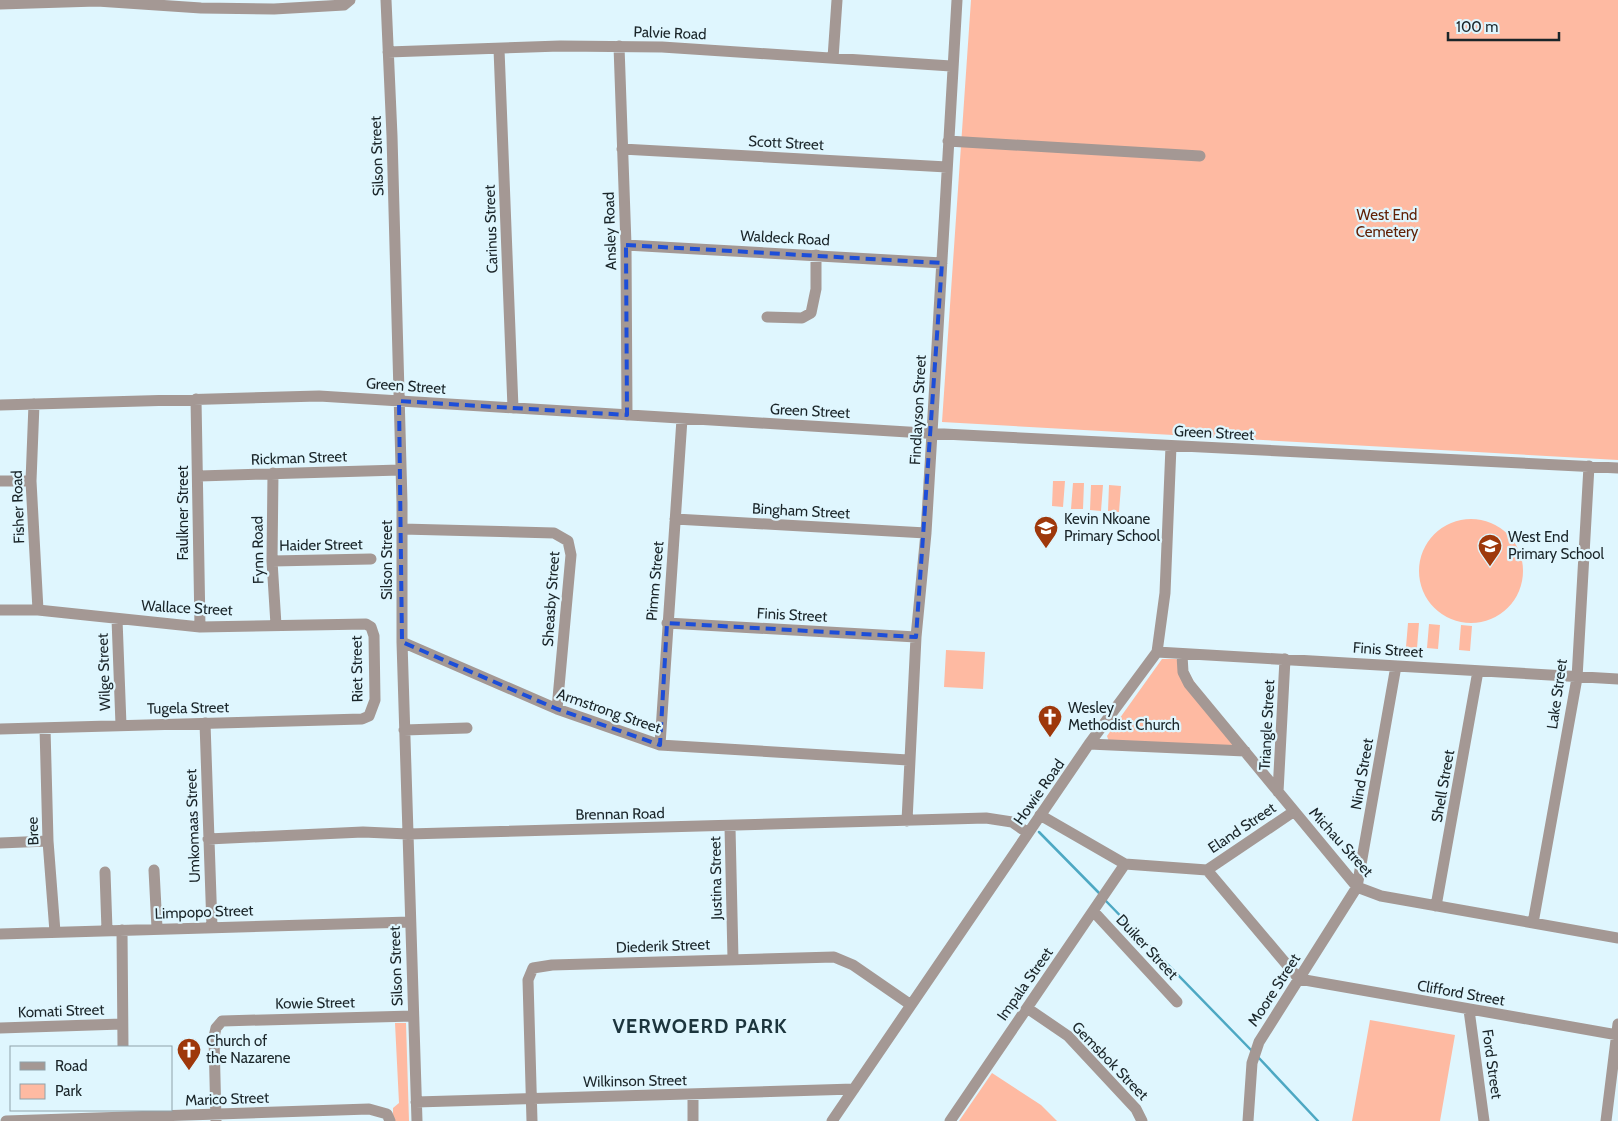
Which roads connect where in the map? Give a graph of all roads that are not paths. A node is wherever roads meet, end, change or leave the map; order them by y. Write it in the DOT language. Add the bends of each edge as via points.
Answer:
graph roads {
  1 [pos="350,0"];
  2 [pos="386,0"];
  3 [pos="837,0"];
  4 [pos="956,0"];
  5 [pos="137,2"];
  6 [pos="0,4"];
  7 [pos="201,4"];
  8 [pos="274,5"];
  9 [pos="619,46"];
  10 [pos="499,49"];
  11 [pos="388,52"];
  12 [pos="833,58"];
  13 [pos="951,66"];
  14 [pos="948,140"];
  15 [pos="622,149"];
  16 [pos="1200,156"];
  17 [pos="947,167"];
  18 [pos="626,245"];
  19 [pos="816,255"];
  20 [pos="942,264"];
  21 [pos="767,317"];
  22 [pos="196,399"];
  23 [pos="399,401"];
  24 [pos="34,404"];
  25 [pos="0,405"];
  26 [pos="513,408"];
  27 [pos="627,415"];
  28 [pos="682,418"];
  29 [pos="932,433"];
  30 [pos="1172,446"];
  31 [pos="1589,466"];
  32 [pos="1618,468"];
  33 [pos="400,470"];
  34 [pos="273,474"];
  35 [pos="199,476"];
  36 [pos="0,481"];
  37 [pos="31,481"];
  38 [pos="675,519"];
  39 [pos="402,529"];
  40 [pos="926,532"];
  41 [pos="371,559"];
  42 [pos="272,562"];
  43 [pos="0,610"];
  44 [pos="38,610"];
  45 [pos="117,619"];
  46 [pos="667,623"];
  47 [pos="276,625"];
  48 [pos="200,627"];
  49 [pos="371,627"];
  50 [pos="916,637"];
  51 [pos="402,642"];
  52 [pos="1157,652"];
  53 [pos="1182,655"];
  54 [pos="1285,660"];
  55 [pos="1396,666"];
  56 [pos="1478,671"];
  57 [pos="1577,678"];
  58 [pos="1618,679"];
  59 [pos="557,709"];
  60 [pos="372,710"];
  61 [pos="205,723"];
  62 [pos="121,725"];
  63 [pos="44,728"];
  64 [pos="467,728"];
  65 [pos="0,729"];
  66 [pos="404,730"];
  67 [pos="1089,744"];
  68 [pos="660,745"];
  69 [pos="1245,751"];
  70 [pos="908,760"];
  71 [pos="1278,792"];
  72 [pos="1294,812"];
  73 [pos="1040,815"];
  74 [pos="906,821"];
  75 [pos="730,827"];
  76 [pos="1028,832"];
  77 [pos="408,834"];
  78 [pos="208,839"];
  79 [pos="48,841"];
  80 [pos="0,843"];
  81 [pos="1125,864"];
  82 [pos="154,870"];
  83 [pos="1207,870"];
  84 [pos="105,872"];
  85 [pos="1358,887"];
  86 [pos="1436,906"];
  87 [pos="1094,912"];
  88 [pos="410,922"];
  89 [pos="1533,923"];
  90 [pos="212,927"];
  91 [pos="156,928"];
  92 [pos="107,930"];
  93 [pos="122,930"];
  94 [pos="55,932"];
  95 [pos="0,934"];
  96 [pos="1618,938"];
  97 [pos="733,959"];
  98 [pos="1299,979"];
  99 [pos="1177,1002"];
  100 [pos="911,1005"];
  101 [pos="1026,1008"];
  102 [pos="1470,1010"];
  103 [pos="413,1016"];
  104 [pos="122,1024"];
  105 [pos="0,1028"];
  106 [pos="1617,1031"];
  107 [pos="123,1046"];
  108 [pos="854,1089"];
  109 [pos="693,1094"];
  110 [pos="531,1098"];
  111 [pos="416,1102"];
  112 [pos="124,1116"];
  113 [pos="216,1117"];
  114 [pos="388,1117"];
  115 [pos="6,1121"];
  116 [pos="417,1121"];
  117 [pos="532,1121"];
  118 [pos="693,1121"];
  119 [pos="832,1121"];
  120 [pos="950,1121"];
  121 [pos="1142,1121"];
  122 [pos="1248,1121"];
  123 [pos="1484,1121"];
  124 [pos="1606,1121"];
  1 -- 8 [label="street" via="344,5"];
  2 -- 11 [label="street, Silson Street"];
  3 -- 12 [label="street"];
  4 -- 13 [label="street, Findlayson Street"];
  5 -- 6 [label="street"];
  5 -- 7 [label="street"];
  7 -- 8 [label="street"];
  9 -- 10 [label="street, Palvie Road"];
  9 -- 12 [label="street, Palvie Road"];
  9 -- 15 [label="street, Ansley Road"];
  10 -- 11 [label="street, Palvie Road"];
  10 -- 26 [label="street, Carinus Street"];
  11 -- 23 [label="street, Silson Street"];
  12 -- 13 [label="street, Palvie Road"];
  13 -- 14 [label="street, Findlayson Street"];
  14 -- 16 [label="street"];
  14 -- 17 [label="street, Findlayson Street"];
  15 -- 17 [label="street, Scott Street"];
  15 -- 18 [label="street, Ansley Road"];
  17 -- 20 [label="street, Findlayson Street"];
  18 -- 19 [label="street, Waldeck Road"];
  18 -- 27 [label="street, Ansley Road"];
  19 -- 20 [label="street, Waldeck Road"];
  19 -- 21 [label="street" via="816,289 811,313 802,318"];
  20 -- 29 [label="street, Findlayson Street"];
  22 -- 23 [label="street, Green Street" via="319,396"];
  22 -- 24 [label="street, Green Street"];
  22 -- 35 [label="street, Faulkner Street"];
  23 -- 26 [label="street, Green Street"];
  23 -- 33 [label="street, Silson Street"];
  24 -- 25 [label="street, Green Street"];
  24 -- 37 [label="street, Fisher Road"];
  26 -- 27 [label="street, Green Street"];
  27 -- 28 [label="street, Green Street"];
  28 -- 29 [label="street, Green Street"];
  28 -- 38 [label="street, Pimm Street"];
  29 -- 30 [label="street, Green Street"];
  29 -- 40 [label="street, Findlayson Street"];
  30 -- 31 [label="street, Green Street"];
  30 -- 52 [label="street" via="1165,593"];
  31 -- 32 [label="street, Green Street"];
  31 -- 57 [label="street, Lake Street"];
  33 -- 34 [label="street, Rickman Street"];
  33 -- 39 [label="street, Silson Street"];
  34 -- 35 [label="street, Rickman Street"];
  34 -- 42 [label="street, Fynn Road"];
  35 -- 48 [label="street, Faulkner Street"];
  36 -- 37 [label="street"];
  37 -- 44 [label="street, Fisher Road"];
  38 -- 40 [label="street, Bingham Street"];
  38 -- 46 [label="street, Pimm Street"];
  39 -- 51 [label="street, Silson Street"];
  39 -- 59 [label="street, Sheasby Street" via="554,533 568,541 571,555"];
  40 -- 50 [label="street, Findlayson Street"];
  41 -- 42 [label="street, Haider Street"];
  42 -- 47 [label="street, Fynn Road"];
  43 -- 44 [label="street, Wallace Street"];
  44 -- 45 [label="street, Wallace Street"];
  45 -- 48 [label="street, Wallace Street"];
  45 -- 62 [label="street, Wilge Street"];
  46 -- 50 [label="street, Finis Street"];
  46 -- 68 [label="street, Pimm Street"];
  47 -- 48 [label="street, Wallace Street"];
  47 -- 49 [label="street, Wallace Street" via="360,623"];
  49 -- 60 [label="street, Riet Street" via="374,636 375,700"];
  50 -- 70 [label="street, Findlayson Street"];
  51 -- 59 [label="street, Armstrong Street"];
  51 -- 66 [label="street, Silson Street"];
  52 -- 53 [label="street, Finis Street"];
  52 -- 67 [label="street, Howie Road"];
  53 -- 54 [label="street, Finis Street"];
  53 -- 69 [label="street, Michau Street" via="1189,684"];
  54 -- 55 [label="street, Finis Street"];
  54 -- 71 [label="street, Triangle Street"];
  55 -- 56 [label="street, Finis Street"];
  55 -- 85 [label="street, Nind Street"];
  56 -- 57 [label="street, Finis Street"];
  56 -- 86 [label="street, Shell Street"];
  57 -- 58 [label="street, Finis Street"];
  57 -- 89 [label="street, Lake Street"];
  59 -- 68 [label="street, Armstrong Street"];
  60 -- 61 [label="street, Tugela Street" via="362,719"];
  61 -- 62 [label="street, Tugela Street"];
  61 -- 78 [label="street, Umkomaas Street"];
  62 -- 63 [label="street, Tugela Street"];
  63 -- 65 [label="street, Tugela Street"];
  63 -- 79 [label="street, Bree"];
  64 -- 66 [label="street"];
  66 -- 77 [label="street, Silson Street"];
  67 -- 69 [label="street"];
  67 -- 73 [label="street, Howie Road"];
  68 -- 70 [label="street, Armstrong Street"];
  69 -- 71 [label="street, Michau Street"];
  70 -- 74 [label="street, Findlayson Street"];
  71 -- 72 [label="street, Michau Street"];
  72 -- 83 [label="street, Eland Street"];
  72 -- 85 [label="street, Michau Street"];
  73 -- 76 [label="street, Howie Road"];
  73 -- 81 [label="street, Eland Street"];
  74 -- 75 [label="street, Brennan Road"];
  74 -- 76 [label="street, Brennan Road" via="986,818 1012,822"];
  75 -- 77 [label="street, Brennan Road"];
  75 -- 97 [label="street, Justina Street"];
  76 -- 100 [label="street, Howie Road"];
  77 -- 78 [label="street, Brennan Road" via="363,832"];
  77 -- 88 [label="street, Silson Street"];
  78 -- 90 [label="street, Umkomaas Street"];
  79 -- 80 [label="street"];
  79 -- 94 [label="street, Bree"];
  81 -- 83 [label="street, Eland Street"];
  81 -- 87 [label="street, Impala Street"];
  82 -- 91 [label="street"];
  83 -- 98 [label="street"];
  84 -- 92 [label="street"];
  85 -- 86 [label="street, Michau Street" via="1381,896"];
  85 -- 98 [label="street, Moore Street"];
  86 -- 89 [label="street, Michau Street"];
  87 -- 99 [label="street, Duiker Street"];
  87 -- 101 [label="street, Impala Street"];
  88 -- 90 [label="street, Limpopo Street"];
  88 -- 103 [label="street, Silson Street"];
  89 -- 96 [label="street, Michau Street"];
  90 -- 91 [label="street, Limpopo Street"];
  91 -- 93 [label="street, Limpopo Street"];
  92 -- 93 [label="street, Limpopo Street"];
  92 -- 94 [label="street, Limpopo Street"];
  93 -- 104 [label="street"];
  94 -- 95 [label="street, Limpopo Street"];
  97 -- 100 [label="street, Diederik Street" via="841,959"];
  97 -- 110 [label="street, Diederik Street" via="533,968 528,980"];
  98 -- 102 [label="street, Clifford Street"];
  98 -- 122 [label="street, Moore Street" via="1264,1031 1254,1054"];
  100 -- 108 [label="street, Howie Road"];
  101 -- 120 [label="street, Impala Street"];
  101 -- 121 [label="street, Gemsbok Street" via="1068,1036 1136,1109"];
  102 -- 106 [label="street, Clifford Street"];
  102 -- 123 [label="street, Ford Street"];
  103 -- 111 [label="street, Silson Street"];
  103 -- 113 [label="street, Kowie Street" via="236,1020 219,1024 214,1037"];
  104 -- 105 [label="street, Komati Street"];
  104 -- 107 [label="street"];
  106 -- 124 [label="street"];
  108 -- 109 [label="street, Wilkinson Street"];
  108 -- 119 [label="street, Howie Road"];
  109 -- 110 [label="street, Wilkinson Street"];
  109 -- 118 [label="street"];
  110 -- 111 [label="street, Wilkinson Street"];
  110 -- 117 [label="street"];
  111 -- 116 [label="street, Silson Street"];
  112 -- 113 [label="street, Marico Street"];
  112 -- 115 [label="street, Marico Street"];
  113 -- 114 [label="street, Marico Street" via="369,1109"];
}
